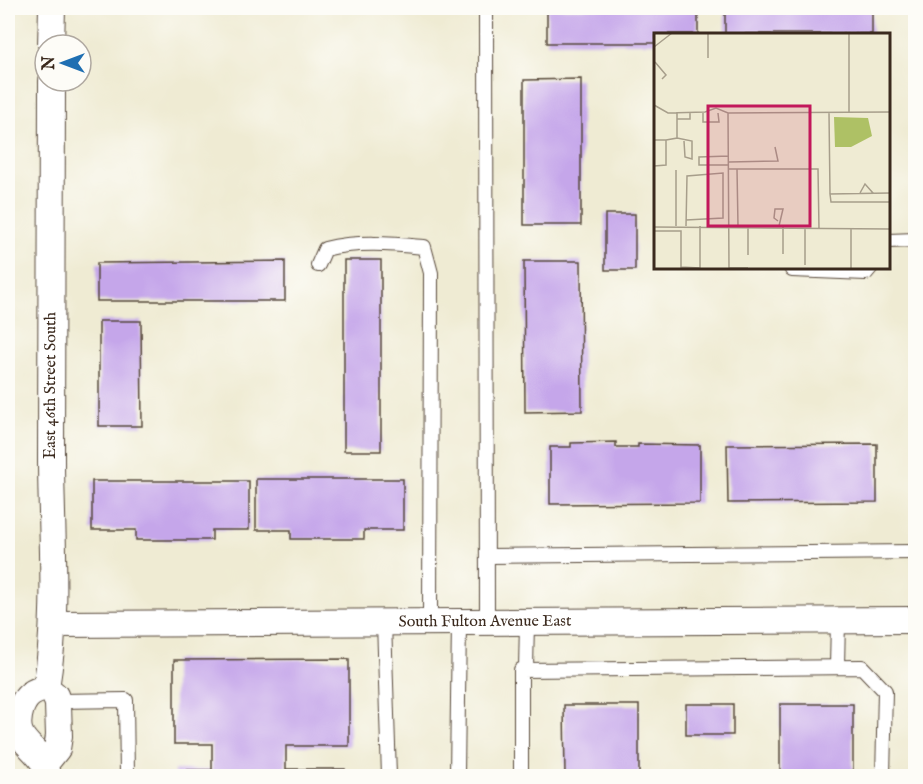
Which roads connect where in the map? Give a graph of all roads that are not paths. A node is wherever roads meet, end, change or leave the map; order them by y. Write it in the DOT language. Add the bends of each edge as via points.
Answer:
graph roads {
  1 [pos="52,8"];
  2 [pos="486,8"];
  3 [pos="51,33"];
  4 [pos="52,93"];
  5 [pos="915,240"];
  6 [pos="890,241"];
  7 [pos="318,265"];
  8 [pos="792,268"];
  9 [pos="870,268"];
  10 [pos="915,552"];
  11 [pos="487,556"];
  12 [pos="838,620"];
  13 [pos="915,620"];
  14 [pos="384,622"];
  15 [pos="430,622"];
  16 [pos="459,622"];
  17 [pos="487,622"];
  18 [pos="527,622"];
  19 [pos="53,624"];
  20 [pos="837,668"];
  21 [pos="526,669"];
  22 [pos="51,695"];
  23 [pos="46,770"];
  24 [pos="127,777"];
  25 [pos="389,777"];
  26 [pos="457,777"];
  27 [pos="520,777"];
  28 [pos="883,777"];
  1 -- 3 [label="street"];
  2 -- 11 [label="lane"];
  4 -- 19 [label="street, East 46th Street South"];
  5 -- 6 [label="lane"];
  7 -- 15 [label="lane" via="325,249 339,246 424,247 431,273"];
  8 -- 9 [label="lane" via="866,273"];
  10 -- 11 [label="lane"];
  11 -- 17 [label="lane"];
  12 -- 13 [label="street, South Fulton Avenue East"];
  12 -- 18 [label="street, South Fulton Avenue East"];
  12 -- 20 [label="lane"];
  14 -- 15 [label="street, South Fulton Avenue East"];
  14 -- 19 [label="street, South Fulton Avenue East"];
  14 -- 25 [label="lane"];
  15 -- 16 [label="street, South Fulton Avenue East"];
  16 -- 17 [label="street, South Fulton Avenue East"];
  16 -- 26 [label="lane"];
  17 -- 18 [label="street, South Fulton Avenue East"];
  18 -- 21 [label="lane"];
  19 -- 22 [label="street, East 46th Street South"];
  20 -- 21 [label="lane"];
  20 -- 28 [label="lane" via="862,667 885,691"];
  21 -- 27 [label="lane" via="521,670"];
  22 -- 23 [label="street, East 46th Street South" via="59,736"];
  22 -- 23 [label="street, East 46th Street South" via="34,691 26,698 18,721 27,746"];
  22 -- 24 [label="lane" via="126,700"];
}
